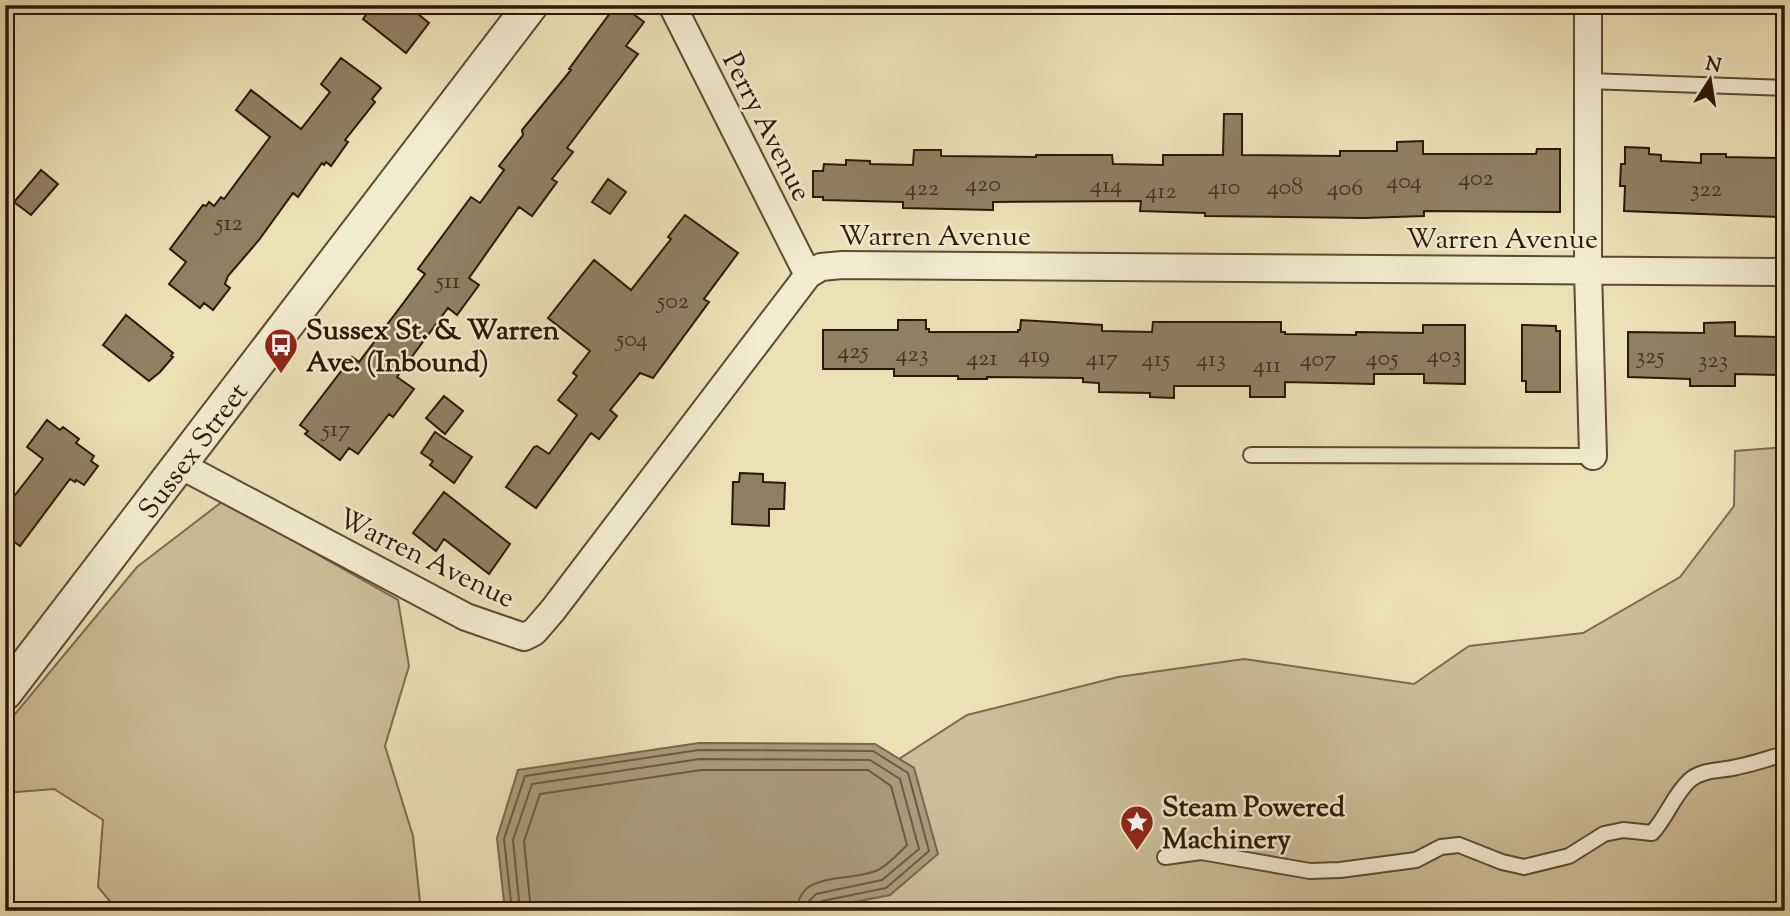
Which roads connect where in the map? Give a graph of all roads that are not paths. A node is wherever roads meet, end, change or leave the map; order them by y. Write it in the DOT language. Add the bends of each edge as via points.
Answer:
graph roads {
  1 [pos="531,5"];
  2 [pos="672,5"];
  3 [pos="1588,5"];
  4 [pos="1587,81"];
  5 [pos="1785,88"];
  6 [pos="1588,270"];
  7 [pos="1785,271"];
  8 [pos="807,275"];
  9 [pos="1251,455"];
  10 [pos="1593,456"];
  11 [pos="180,465"];
  12 [pos="5,693"];
  13 [pos="1785,754"];
  14 [pos="1165,857"];
  1 -- 11 [label="street, Sussex Street"];
  2 -- 8 [label="street, Perry Avenue"];
  3 -- 4 [label="street"];
  4 -- 5 [label="lane"];
  4 -- 6 [label="street"];
  6 -- 7 [label="street, Warren Avenue"];
  6 -- 8 [label="street, Warren Avenue" via="842,265 821,267"];
  6 -- 10 [label="street"];
  8 -- 11 [label="street, Warren Avenue" via="552,610 524,637 466,617"];
  9 -- 10 [label="lane"];
  11 -- 12 [label="street, Sussex Street"];
  13 -- 14 [label="lane" via="1692,778 1651,833 1623,830 1604,834 1569,856 1545,864 1524,867 1459,845 1441,847 1416,860 1339,870 1311,871 1201,852"];
}
